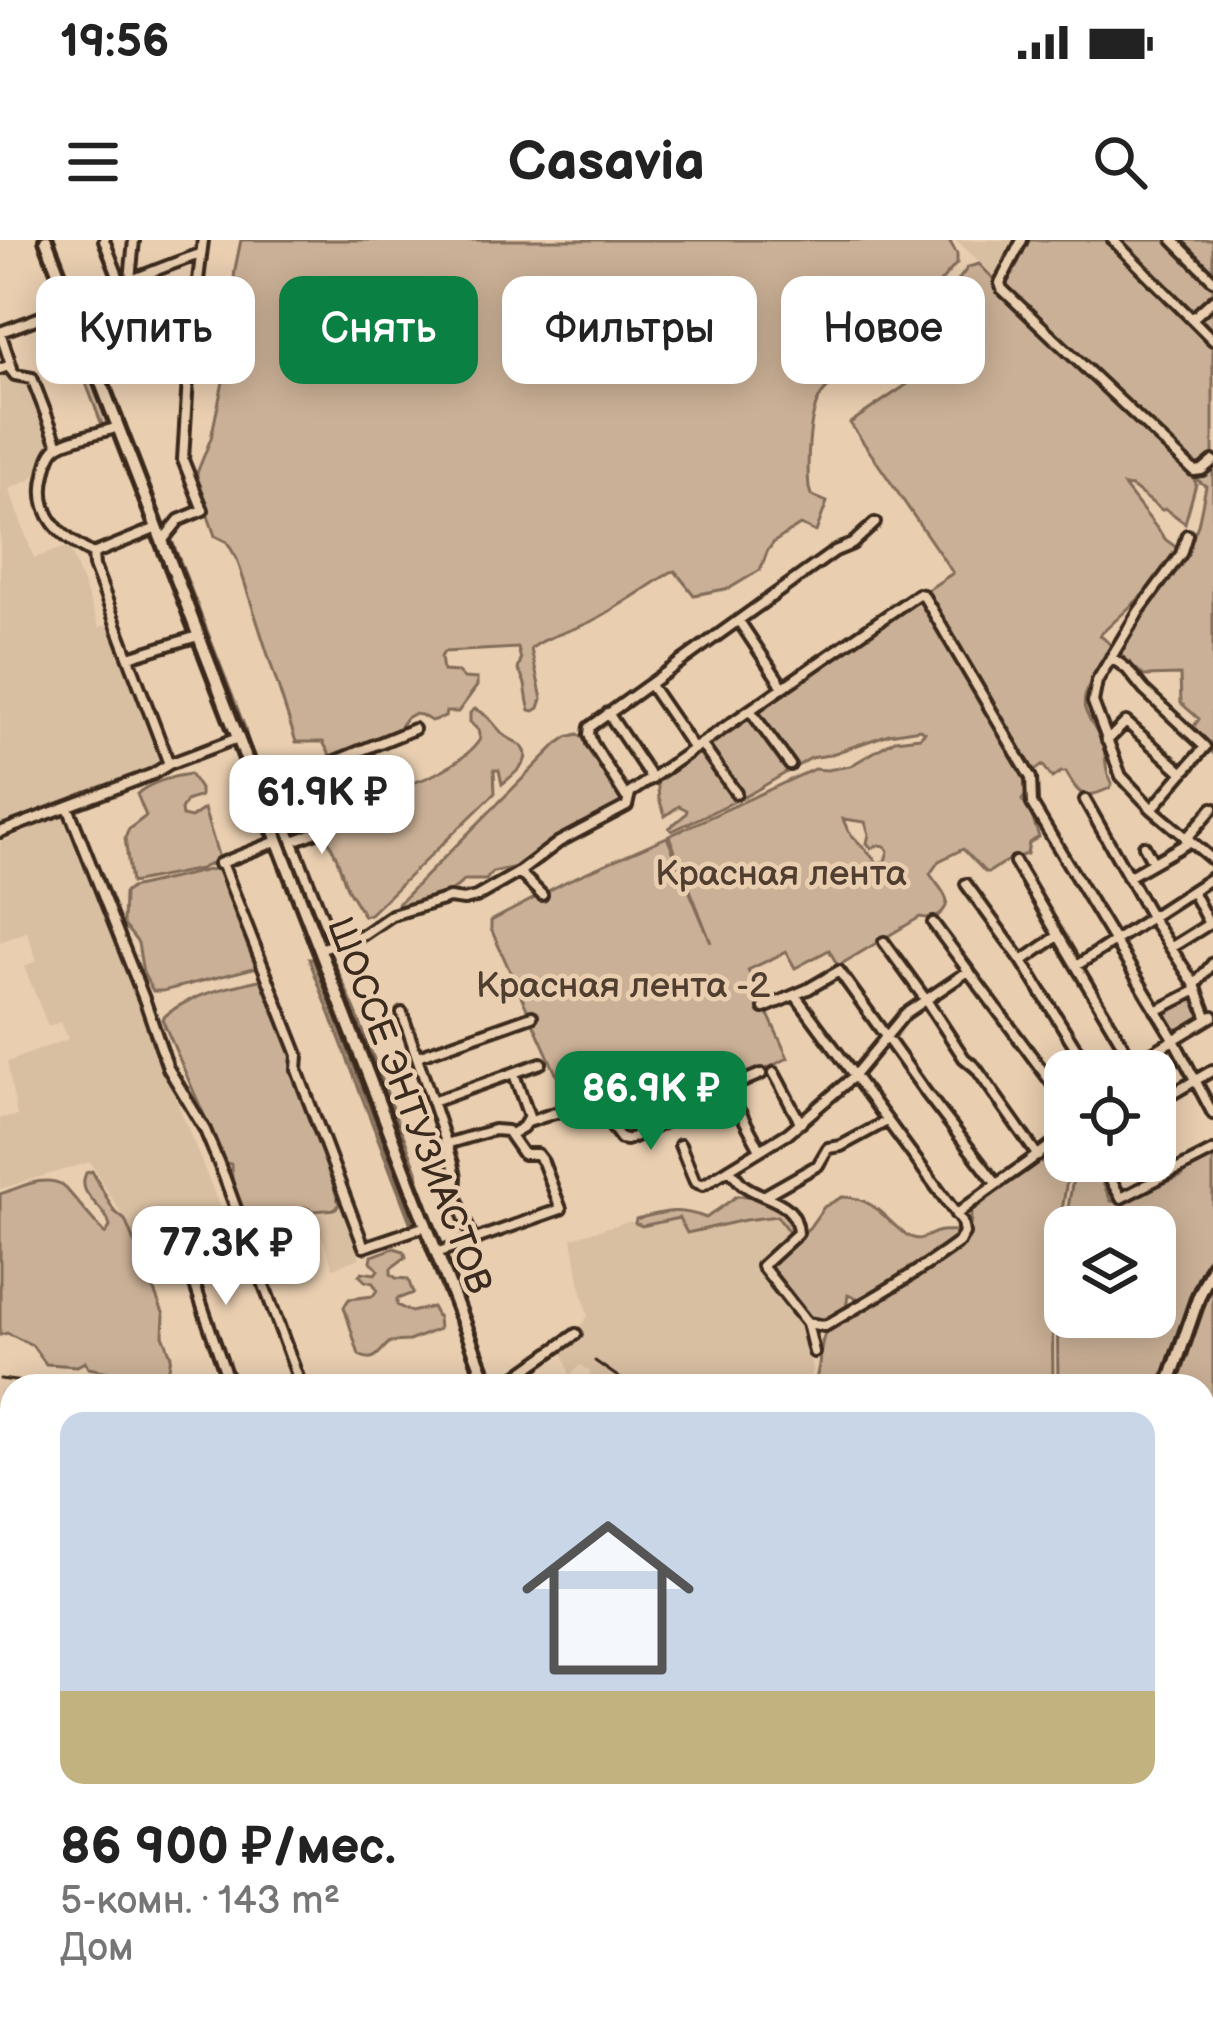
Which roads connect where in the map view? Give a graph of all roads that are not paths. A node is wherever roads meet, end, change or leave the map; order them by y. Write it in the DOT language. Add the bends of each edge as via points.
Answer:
graph roads {
  1 [pos="46,240"];
  2 [pos="104,240"];
  3 [pos="134,240"];
  4 [pos="203,240"];
  5 [pos="1022,240"];
  6 [pos="1113,240"];
  7 [pos="1173,240"];
  8 [pos="200,254"];
  9 [pos="60,276"];
  10 [pos="123,276"];
  11 [pos="127,276"];
  12 [pos="142,276"];
  13 [pos="1213,280"];
  14 [pos="1213,299"];
  15 [pos="36,318"];
  16 [pos="1192,319"];
  17 [pos="0,332"];
  18 [pos="1213,340"];
  19 [pos="0,369"];
  20 [pos="15,375"];
  21 [pos="101,384"];
  22 [pos="118,427"];
  23 [pos="58,445"];
  24 [pos="1213,461"];
  25 [pos="875,523"];
  26 [pos="160,535"];
  27 [pos="1187,535"];
  28 [pos="93,554"];
  29 [pos="739,621"];
  30 [pos="198,636"];
  31 [pos="129,657"];
  32 [pos="1112,657"];
  33 [pos="650,685"];
  34 [pos="783,687"];
  35 [pos="750,710"];
  36 [pos="608,712"];
  37 [pos="414,729"];
  38 [pos="238,738"];
  39 [pos="1107,741"];
  40 [pos="698,747"];
  41 [pos="169,764"];
  42 [pos="790,765"];
  43 [pos="1182,772"];
  44 [pos="652,779"];
  45 [pos="265,789"];
  46 [pos="736,793"];
  47 [pos="627,798"];
  48 [pos="1084,800"];
  49 [pos="68,807"];
  50 [pos="1152,808"];
  51 [pos="1213,808"];
  52 [pos="322,830"];
  53 [pos="0,832"];
  54 [pos="1187,840"];
  55 [pos="278,841"];
  56 [pos="292,841"];
  57 [pos="1144,846"];
  58 [pos="1213,860"];
  59 [pos="1015,862"];
  60 [pos="1153,862"];
  61 [pos="518,873"];
  62 [pos="1128,877"];
  63 [pos="1213,877"];
  64 [pos="966,884"];
  65 [pos="1192,891"];
  66 [pos="542,895"];
  67 [pos="1150,916"];
  68 [pos="933,923"];
  69 [pos="1058,936"];
  70 [pos="1113,939"];
  71 [pos="884,942"];
  72 [pos="333,944"];
  73 [pos="1172,947"];
  74 [pos="318,950"];
  75 [pos="1022,962"];
  76 [pos="1213,963"];
  77 [pos="1076,966"];
  78 [pos="968,972"];
  79 [pos="1196,987"];
  80 [pos="795,995"];
  81 [pos="926,1000"];
  82 [pos="764,1008"];
  83 [pos="1156,1011"];
  84 [pos="402,1013"];
  85 [pos="532,1016"];
  86 [pos="1210,1017"];
  87 [pos="887,1036"];
  88 [pos="1174,1040"];
  89 [pos="1077,1050"];
  90 [pos="1126,1050"];
  91 [pos="1157,1050"];
  92 [pos="418,1056"];
  93 [pos="541,1063"];
  94 [pos="1213,1070"];
  95 [pos="774,1073"];
  96 [pos="1044,1073"];
  97 [pos="514,1074"];
  98 [pos="761,1074"];
  99 [pos="853,1077"];
  100 [pos="1195,1081"];
  101 [pos="1176,1092"];
  102 [pos="432,1102"];
  103 [pos="740,1112"];
  104 [pos="1213,1114"];
  105 [pos="887,1120"];
  106 [pos="528,1122"];
  107 [pos="801,1123"];
  108 [pos="511,1134"];
  109 [pos="446,1144"];
  110 [pos="680,1144"];
  111 [pos="760,1149"];
  112 [pos="1044,1151"];
  113 [pos="1213,1151"];
  114 [pos="1038,1156"];
  115 [pos="729,1168"];
  116 [pos="1176,1170"];
  117 [pos="995,1182"];
  118 [pos="1112,1182"];
  119 [pos="1152,1182"];
  120 [pos="767,1194"];
  121 [pos="956,1215"];
  122 [pos="426,1226"];
  123 [pos="473,1240"];
  124 [pos="251,1246"];
  125 [pos="436,1253"];
  126 [pos="1213,1266"];
  127 [pos="807,1323"];
  128 [pos="576,1334"];
  129 [pos="814,1352"];
  130 [pos="226,1374"];
  131 [pos="297,1374"];
  132 [pos="483,1374"];
  133 [pos="520,1374"];
  134 [pos="1172,1374"];
  1 -- 9 [label="main road, ШОССЕ ЭНТУЗИАСТОВ"];
  2 -- 10 [label="street"];
  3 -- 11 [label="street"];
  4 -- 8 [label="street"];
  5 -- 24 [label="street" via="1002,289 1194,471"];
  6 -- 16 [label="street"];
  7 -- 13 [label="street"];
  8 -- 12 [label="street"];
  8 -- 26 [label="street" via="183,460 202,510"];
  14 -- 16 [label="street"];
  15 -- 17 [label="street"];
  16 -- 18 [label="street"];
  17 -- 20 [label="street"];
  19 -- 20 [label="street" via="8,365"];
  20 -- 23 [label="street" via="32,378"];
  21 -- 22 [label="main road, ШОССЕ ЭНТУЗИАСТОВ"];
  22 -- 23 [label="street"];
  22 -- 26 [label="main road, ШОССЕ ЭНТУЗИАСТОВ"];
  23 -- 28 [label="street" via="45,471 43,503 55,529"];
  25 -- 29 [label="street"];
  26 -- 28 [label="street"];
  26 -- 30 [label="main road, ШОССЕ ЭНТУЗИАСТОВ"];
  27 -- 32 [label="street"];
  28 -- 31 [label="street"];
  29 -- 33 [label="street"];
  29 -- 34 [label="street"];
  30 -- 31 [label="street"];
  30 -- 38 [label="main road, ШОССЕ ЭНТУЗИАСТОВ"];
  31 -- 41 [label="street"];
  32 -- 39 [label="street" via="1094,694"];
  32 -- 43 [label="street" via="1205,747"];
  33 -- 36 [label="street"];
  33 -- 40 [label="street"];
  34 -- 35 [label="street"];
  34 -- 70 [label="street" via="923,595 1031,778 1032,804"];
  35 -- 40 [label="street"];
  35 -- 42 [label="street"];
  36 -- 44 [label="street"];
  36 -- 47 [label="street" via="589,734"];
  37 -- 45 [label="street"];
  38 -- 41 [label="street"];
  38 -- 45 [label="main road, ШОССЕ ЭНТУЗИАСТОВ"];
  39 -- 43 [label="street" via="1126,722"];
  39 -- 50 [label="street" via="1121,776"];
  40 -- 44 [label="street"];
  40 -- 46 [label="street"];
  41 -- 49 [label="street"];
  43 -- 50 [label="street"];
  44 -- 47 [label="street"];
  45 -- 55 [label="main road, ШОССЕ ЭНТУЗИАСТОВ"];
  45 -- 56 [label="street"];
  47 -- 61 [label="street" via="627,806"];
  48 -- 62 [label="street"];
  49 -- 53 [label="street"];
  49 -- 124 [label="street" via="167,1068 205,1130"];
  50 -- 54 [label="street"];
  51 -- 54 [label="street"];
  52 -- 56 [label="street"];
  54 -- 58 [label="street"];
  54 -- 60 [label="street"];
  55 -- 74 [label="main road, ШОССЕ ЭНТУЗИАСТОВ"];
  55 -- 122 [label="street" via="221,864 364,1247"];
  56 -- 72 [label="street"];
  57 -- 60 [label="street"];
  59 -- 69 [label="street"];
  60 -- 62 [label="street"];
  61 -- 66 [label="street"];
  61 -- 72 [label="street" via="476,897 392,915"];
  62 -- 67 [label="street"];
  63 -- 65 [label="street"];
  64 -- 75 [label="street"];
  65 -- 67 [label="street"];
  65 -- 73 [label="street" via="1209,924"];
  67 -- 70 [label="street"];
  67 -- 73 [label="street"];
  68 -- 78 [label="street"];
  69 -- 75 [label="street"];
  69 -- 77 [label="street"];
  70 -- 77 [label="street"];
  70 -- 83 [label="street"];
  71 -- 81 [label="street"];
  72 -- 74 [label="street"];
  73 -- 79 [label="street"];
  74 -- 122 [label="main road, ШОССЕ ЭНТУЗИАСТОВ"];
  75 -- 89 [label="street"];
  76 -- 79 [label="street"];
  77 -- 90 [label="street"];
  78 -- 81 [label="street"];
  78 -- 96 [label="street"];
  79 -- 83 [label="street"];
  79 -- 86 [label="street"];
  80 -- 82 [label="street"];
  80 -- 87 [label="street" via="839,971"];
  80 -- 99 [label="street"];
  81 -- 87 [label="street"];
  81 -- 114 [label="street"];
  83 -- 88 [label="street"];
  84 -- 92 [label="street"];
  85 -- 92 [label="street"];
  86 -- 88 [label="street"];
  87 -- 99 [label="street"];
  87 -- 117 [label="street"];
  88 -- 91 [label="street"];
  88 -- 100 [label="street"];
  92 -- 102 [label="street"];
  93 -- 97 [label="street"];
  94 -- 100 [label="street"];
  95 -- 107 [label="street"];
  97 -- 102 [label="street"];
  97 -- 106 [label="street"];
  98 -- 106 [label="street" via="626,1140 586,1109 567,1107"];
  99 -- 105 [label="street"];
  99 -- 107 [label="street"];
  100 -- 101 [label="street"];
  100 -- 104 [label="street"];
  102 -- 109 [label="street"];
  103 -- 111 [label="street"];
  105 -- 120 [label="street" via="828,1148 818,1165"];
  105 -- 121 [label="street"];
  106 -- 108 [label="street"];
  107 -- 111 [label="street"];
  108 -- 109 [label="street" via="501,1129"];
  108 -- 123 [label="street" via="523,1154 543,1162 561,1209"];
  109 -- 123 [label="street"];
  110 -- 115 [label="street" via="698,1185"];
  111 -- 115 [label="street"];
  112 -- 114 [label="street"];
  113 -- 116 [label="street"];
  114 -- 117 [label="street"];
  115 -- 120 [label="street"];
  117 -- 121 [label="street"];
  118 -- 119 [label="street" via="1121,1198"];
  120 -- 127 [label="street" via="800,1230 761,1266"];
  121 -- 127 [label="street" via="962,1238 931,1264 825,1326"];
  122 -- 125 [label="main road, ШОССЕ ЭНТУЗИАСТОВ"];
  123 -- 125 [label="street"];
  124 -- 130 [label="street" via="189,1268"];
  124 -- 131 [label="street"];
  125 -- 132 [label="main road, ШОССЕ ЭНТУЗИАСТОВ"];
  126 -- 134 [label="main road"];
  127 -- 129 [label="street"];
  128 -- 133 [label="street"];
}
